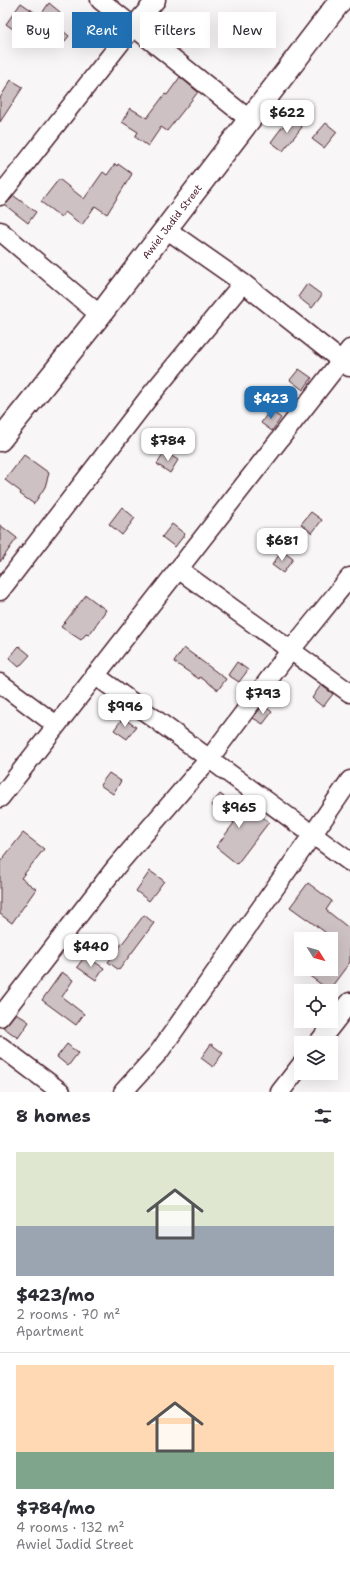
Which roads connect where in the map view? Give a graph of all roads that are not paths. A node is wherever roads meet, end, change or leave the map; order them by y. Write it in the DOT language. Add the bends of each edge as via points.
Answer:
graph roads {
  1 [pos="100,0"];
  2 [pos="156,0"];
  3 [pos="341,0"];
  4 [pos="133,27"];
  5 [pos="250,120"];
  6 [pos="0,196"];
  7 [pos="166,229"];
  8 [pos="0,232"];
  9 [pos="243,283"];
  10 [pos="100,315"];
  11 [pos="347,359"];
  12 [pos="0,440"];
  13 [pos="178,569"];
  14 [pos="350,577"];
  15 [pos="0,591"];
  16 [pos="290,651"];
  17 [pos="95,675"];
  18 [pos="0,682"];
  19 [pos="350,693"];
  20 [pos="56,725"];
  21 [pos="209,759"];
  22 [pos="350,780"];
  23 [pos="0,798"];
  24 [pos="313,834"];
  25 [pos="350,862"];
  26 [pos="350,1002"];
  27 [pos="0,1017"];
  28 [pos="323,1036"];
  29 [pos="0,1046"];
  30 [pos="294,1074"];
  31 [pos="60,1092"];
  32 [pos="123,1092"];
  33 [pos="280,1092"];
  1 -- 4 [label="street"];
  2 -- 4 [label="street"];
  3 -- 5 [label="street, Awiel Jadid Street"];
  4 -- 5 [label="street"];
  4 -- 6 [label="street"];
  5 -- 7 [label="street, Awiel Jadid Street"];
  7 -- 9 [label="street"];
  7 -- 10 [label="street, Awiel Jadid Street"];
  8 -- 10 [label="street"];
  9 -- 11 [label="street"];
  9 -- 15 [label="street" via="149,398"];
  10 -- 12 [label="street, Awiel Jadid Street"];
  11 -- 13 [label="street"];
  13 -- 16 [label="street"];
  13 -- 17 [label="street"];
  14 -- 16 [label="street"];
  16 -- 19 [label="street"];
  16 -- 21 [label="street"];
  17 -- 20 [label="street"];
  17 -- 21 [label="street"];
  18 -- 20 [label="street"];
  20 -- 23 [label="street"];
  21 -- 24 [label="street"];
  21 -- 27 [label="street" via="116,867"];
  22 -- 24 [label="street"];
  24 -- 25 [label="street"];
  24 -- 32 [label="street" via="159,1052"];
  26 -- 28 [label="street"];
  29 -- 31 [label="street"];
  30 -- 33 [label="street"];
}
